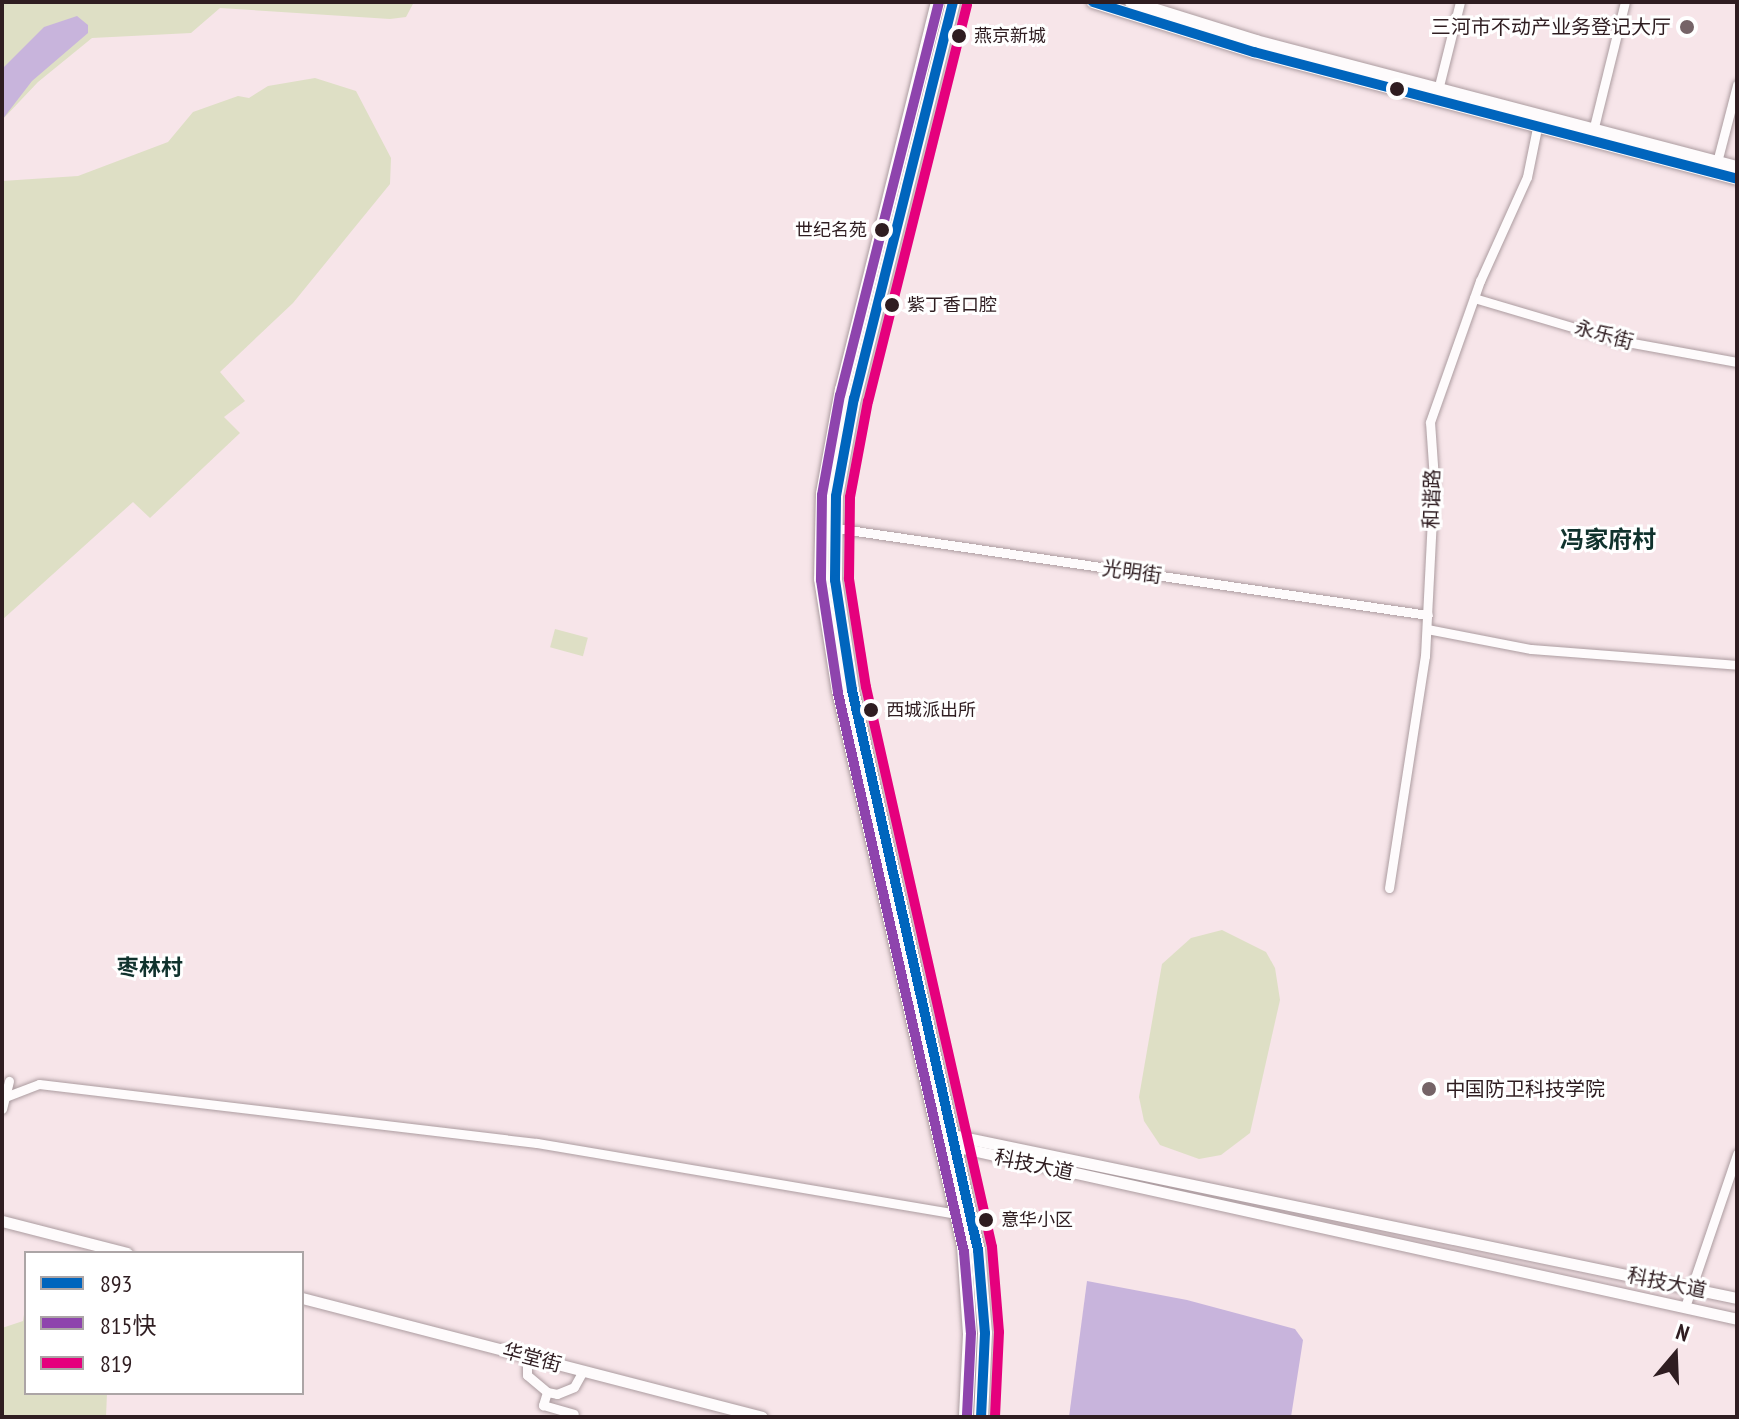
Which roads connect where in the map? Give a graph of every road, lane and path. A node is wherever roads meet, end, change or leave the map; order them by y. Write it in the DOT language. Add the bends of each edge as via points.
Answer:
graph roads {
  1 [pos="938,2"];
  2 [pos="953,2"];
  3 [pos="1093,2"];
  4 [pos="1131,2"];
  5 [pos="1460,2"];
  6 [pos="1625,2"];
  7 [pos="1737,85"];
  8 [pos="1438,90"];
  9 [pos="1537,128"];
  10 [pos="1593,131"];
  11 [pos="1717,162"];
  12 [pos="1737,167"];
  13 [pos="1737,179"];
  14 [pos="1474,298"];
  15 [pos="1737,362"];
  16 [pos="835,528"];
  17 [pos="1428,615"];
  18 [pos="1427,629"];
  19 [pos="1737,665"];
  20 [pos="1389,888"];
  21 [pos="9,1081"];
  22 [pos="5,1097"];
  23 [pos="2,1109"];
  24 [pos="949,1142"];
  25 [pos="1737,1154"];
  26 [pos="957,1214"];
  27 [pos="2,1221"];
  28 [pos="119,1251"];
  29 [pos="1689,1288"];
  30 [pos="1737,1298"];
  31 [pos="304,1299"];
  32 [pos="1685,1307"];
  33 [pos="1737,1319"];
  34 [pos="527,1356"];
  35 [pos="583,1371"];
  36 [pos="547,1392"];
  37 [pos="574,1414"];
  38 [pos="762,1417"];
  39 [pos="966,1417"];
  40 [pos="981,1417"];
  1 -- 24 [label="main road" via="842,389 823,494 821,579 839,691"];
  2 -- 16 [label="main road" via="854,398"];
  3 -- 9 [label="main road"];
  4 -- 8 [label="main road"];
  5 -- 8 [label="street"];
  6 -- 10 [label="street"];
  7 -- 11 [label="street"];
  8 -- 10 [label="main road"];
  9 -- 13 [label="main road"];
  9 -- 14 [label="street, 和谐路" via="1527,177"];
  10 -- 11 [label="main road"];
  11 -- 12 [label="main road"];
  14 -- 15 [label="street, 永乐街" via="1616,340"];
  14 -- 17 [label="street, 和谐路" via="1430,422 1434,479"];
  16 -- 17 [label="street, 光明街"];
  16 -- 24 [label="main road" via="835,580 852,690"];
  17 -- 18 [label="street, 和谐路"];
  18 -- 19 [label="street" via="1531,649"];
  18 -- 20 [label="street, 和谐路"];
  21 -- 22 [label="street"];
  22 -- 23 [label="street"];
  22 -- 26 [label="street" via="39,1084 537,1143"];
  24 -- 26 [label="main road"];
  24 -- 29 [label="street, 科技大道"];
  24 -- 32 [label="street, 科技大道"];
  24 -- 40 [label="main road" via="983,1290"];
  25 -- 29 [label="street"];
  26 -- 39 [label="main road" via="968,1290"];
  27 -- 28 [label="street"];
  29 -- 30 [label="street, 科技大道"];
  29 -- 32 [label="street"];
  31 -- 34 [label="street, 华堂街"];
  32 -- 33 [label="street, 科技大道"];
  34 -- 35 [label="street, 华堂街"];
  34 -- 36 [label="street" via="527,1375"];
  35 -- 36 [label="street" via="574,1387"];
  35 -- 38 [label="street, 华堂街"];
  36 -- 37 [label="street" via="543,1405"];
}
